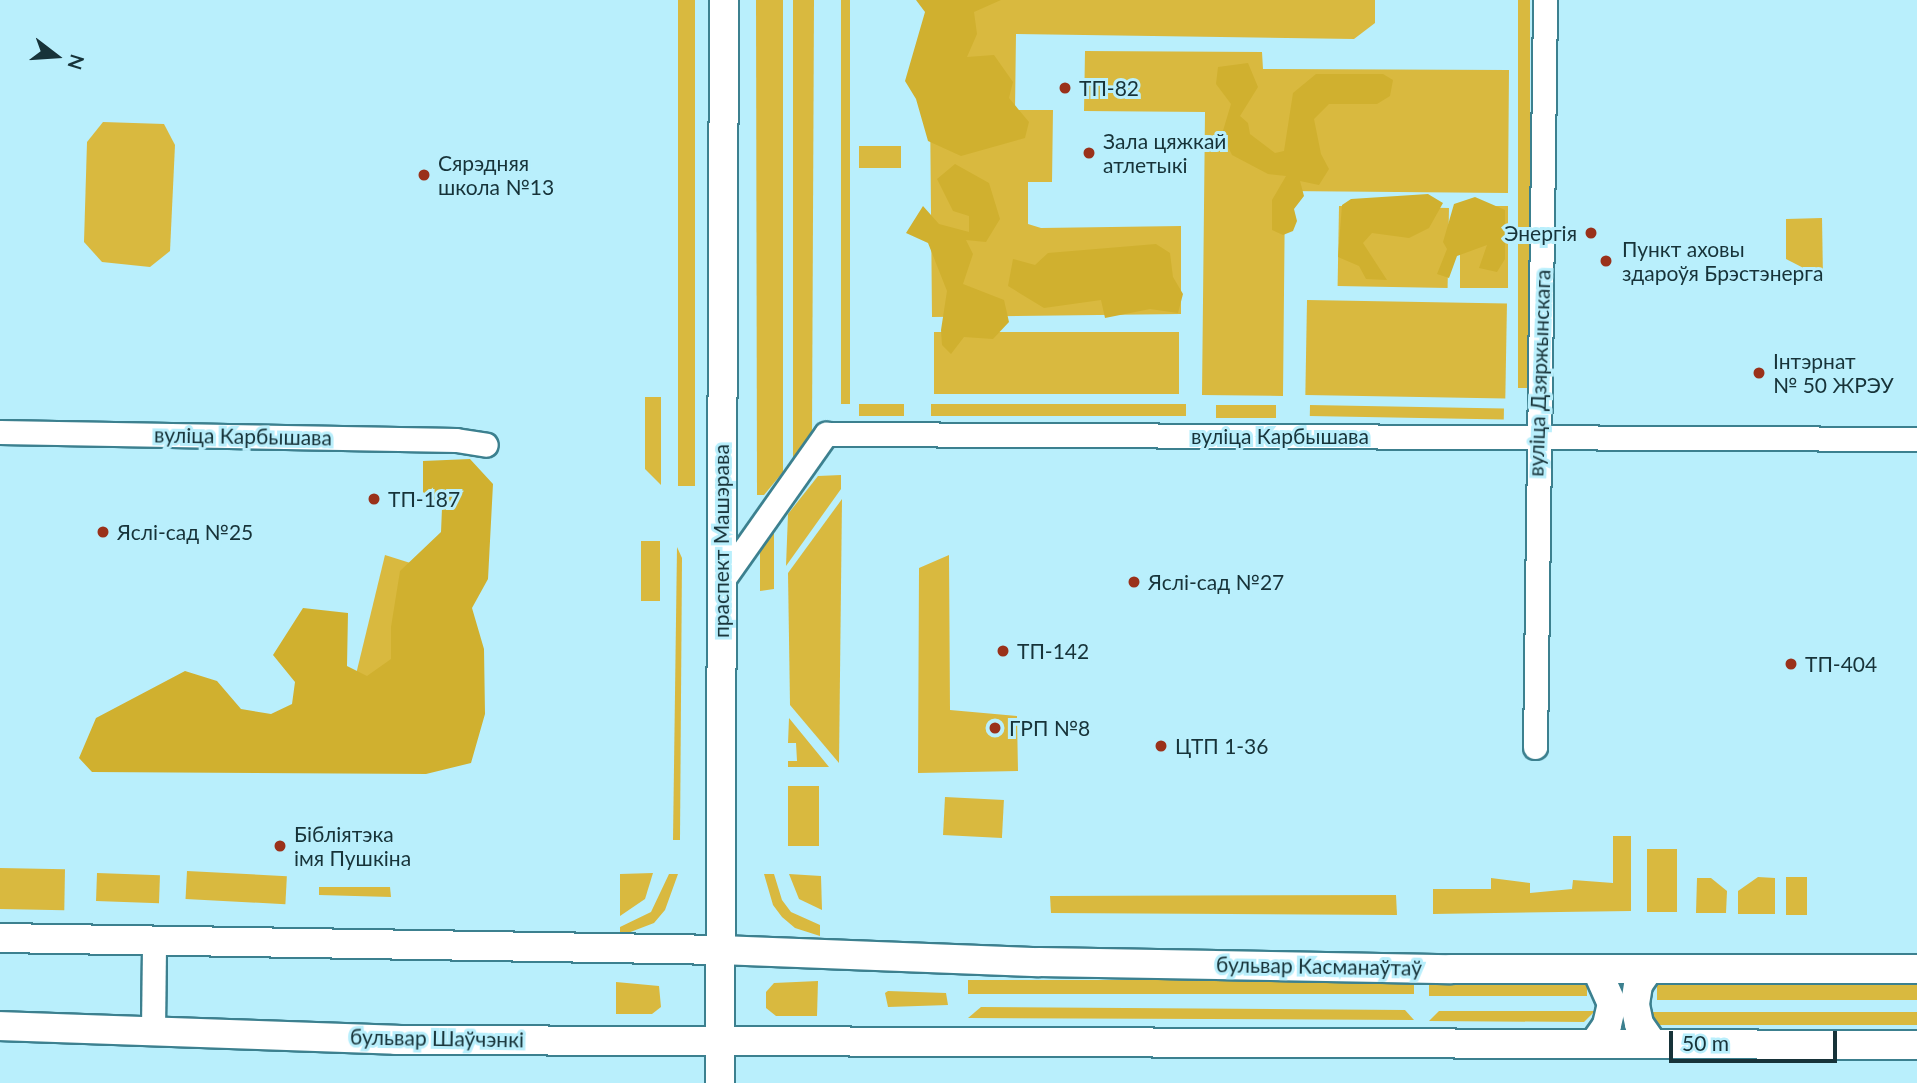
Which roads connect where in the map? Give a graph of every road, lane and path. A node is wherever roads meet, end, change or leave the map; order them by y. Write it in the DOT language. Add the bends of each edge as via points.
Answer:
graph roads {
  1 [pos="724,0"];
  2 [pos="1545,0"];
  3 [pos="0,432"];
  4 [pos="1539,438"];
  5 [pos="1917,439"];
  6 [pos="486,445"];
  7 [pos="720,584"];
  8 [pos="1535,747"];
  9 [pos="0,938"];
  10 [pos="154,942"];
  11 [pos="720,950"];
  12 [pos="1649,969"];
  13 [pos="1917,969"];
  14 [pos="1597,970"];
  15 [pos="0,1026"];
  16 [pos="153,1029"];
  17 [pos="720,1040"];
  18 [pos="1596,1041"];
  19 [pos="1651,1041"];
  20 [pos="1917,1045"];
  21 [pos="720,1083"];
  1 -- 7 [label="main road, праспект Машэрава"];
  2 -- 4 [label="street, вуліца Дзяржынскага"];
  3 -- 6 [label="street, вуліца Карбышава" via="456,440"];
  4 -- 5 [label="street, вуліца Карбышава"];
  4 -- 7 [label="street, вуліца Карбышава" via="826,434"];
  4 -- 8 [label="street, вуліца Дзяржынскага"];
  7 -- 11 [label="main road, праспект Машэрава"];
  9 -- 10 [label="main road"];
  10 -- 11 [label="main road"];
  10 -- 16 [label="street"];
  11 -- 14 [label="main road, бульвар Касманаўтаў" via="1040,962"];
  11 -- 17 [label="main road, праспект Машэрава"];
  12 -- 13 [label="main road, бульвар Касманаўтаў"];
  12 -- 14 [label="main road, бульвар Касманаўтаў"];
  12 -- 19 [label="main road" via="1638,985 1635,1005 1639,1024"];
  14 -- 18 [label="main road" via="1612,1004 1607,1025"];
  15 -- 16 [label="main road, бульвар Шаўчэнкі"];
  16 -- 17 [label="main road, бульвар Шаўчэнкі" via="396,1040"];
  17 -- 18 [label="main road"];
  17 -- 21 [label="main road, праспект Машэрава"];
  18 -- 19 [label="main road"];
  19 -- 20 [label="main road"];
}
